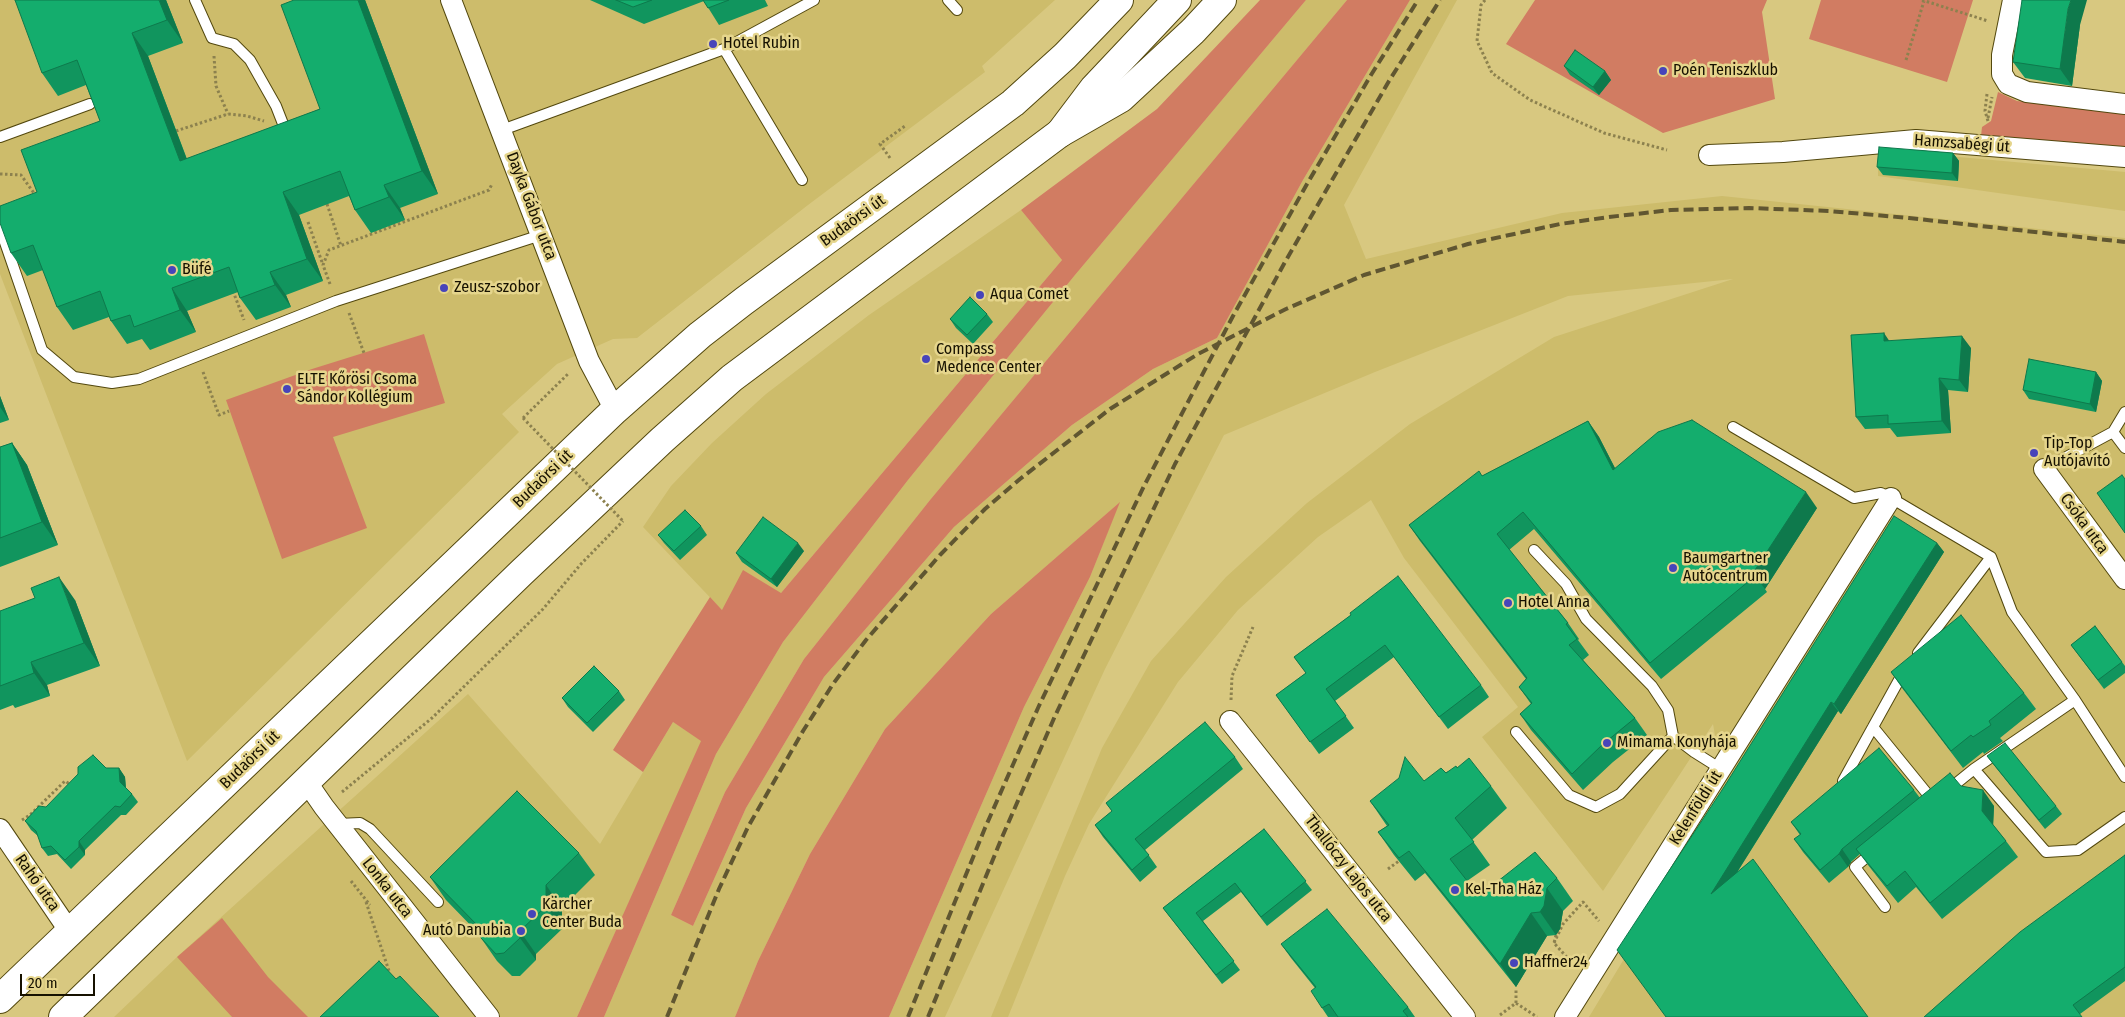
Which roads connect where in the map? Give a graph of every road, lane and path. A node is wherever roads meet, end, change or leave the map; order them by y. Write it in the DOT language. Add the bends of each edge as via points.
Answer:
graph roads {
  1 [pos="195,0"];
  2 [pos="451,0"];
  3 [pos="814,0"];
  4 [pos="948,0"];
  5 [pos="1119,0"];
  6 [pos="1177,0"];
  7 [pos="1222,0"];
  8 [pos="1485,0"];
  9 [pos="1923,0"];
  10 [pos="2013,0"];
  11 [pos="957,10"];
  12 [pos="2007,28"];
  13 [pos="212,38"];
  14 [pos="724,49"];
  15 [pos="1906,60"];
  16 [pos="1992,92"];
  17 [pos="90,104"];
  18 [pos="2125,104"];
  19 [pos="228,114"];
  20 [pos="247,116"];
  21 [pos="1988,121"];
  22 [pos="905,126"];
  23 [pos="285,129"];
  24 [pos="502,130"];
  25 [pos="176,131"];
  26 [pos="1060,133"];
  27 [pos="0,137"];
  28 [pos="1667,150"];
  29 [pos="1709,155"];
  30 [pos="2125,157"];
  31 [pos="890,158"];
  32 [pos="0,174"];
  33 [pos="802,180"];
  34 [pos="492,184"];
  35 [pos="38,200"];
  36 [pos="327,204"];
  37 [pos="308,222"];
  38 [pos="0,228"];
  39 [pos="541,235"];
  40 [pos="341,246"];
  41 [pos="323,265"];
  42 [pos="230,282"];
  43 [pos="340,300"];
  44 [pos="249,335"];
  45 [pos="364,353"];
  46 [pos="197,356"];
  47 [pos="569,373"];
  48 [pos="615,410"];
  49 [pos="229,411"];
  50 [pos="2125,412"];
  51 [pos="1733,427"];
  52 [pos="2113,432"];
  53 [pos="2125,448"];
  54 [pos="2044,469"];
  55 [pos="1891,498"];
  56 [pos="1534,550"];
  57 [pos="1991,556"];
  58 [pos="2125,579"];
  59 [pos="1253,627"];
  60 [pos="2075,700"];
  61 [pos="1230,721"];
  62 [pos="1873,727"];
  63 [pos="1516,732"];
  64 [pos="1673,736"];
  65 [pos="1974,768"];
  66 [pos="1721,769"];
  67 [pos="2125,777"];
  68 [pos="306,781"];
  69 [pos="1844,781"];
  70 [pos="76,791"];
  71 [pos="324,807"];
  72 [pos="2125,817"];
  73 [pos="24,819"];
  74 [pos="337,824"];
  75 [pos="1,834"];
  76 [pos="1884,843"];
  77 [pos="1399,861"];
  78 [pos="1388,869"];
  79 [pos="366,901"];
  80 [pos="438,902"];
  81 [pos="1885,907"];
  82 [pos="1599,921"];
  83 [pos="70,932"];
  84 [pos="1556,935"];
  85 [pos="1554,943"];
  86 [pos="1572,963"];
  87 [pos="383,978"];
  88 [pos="1516,989"];
  89 [pos="0,999"];
  90 [pos="1516,1003"];
  91 [pos="1500,1015"];
  92 [pos="64,1017"];
  93 [pos="488,1017"];
  94 [pos="1465,1017"];
  95 [pos="1537,1017"];
  96 [pos="1564,1017"];
  1 -- 13 [label="lane"];
  2 -- 24 [label="street, Dayka Gábor utca"];
  3 -- 14 [label="lane"];
  4 -- 11 [label="lane"];
  5 -- 48 [label="main road, Budaörsi út" via="1065,56 1012,102 700,335"];
  6 -- 26 [label="main road" via="1094,88"];
  7 -- 26 [label="main road" via="1193,32 1121,98"];
  8 -- 28 [label="path" via="1481,5 1477,41 1492,73 1530,100 1604,133"];
  9 -- 12 [label="path"];
  9 -- 15 [label="path"];
  10 -- 12 [label="street"];
  12 -- 18 [label="street" via="2002,74 2008,84 2026,92"];
  13 -- 19 [label="path" via="216,86"];
  13 -- 23 [label="lane" via="234,44 250,60"];
  14 -- 24 [label="lane"];
  14 -- 33 [label="lane"];
  16 -- 21 [label="path"];
  17 -- 27 [label="lane"];
  19 -- 20 [label="path"];
  19 -- 25 [label="path"];
  22 -- 31 [label="path" via="880,144"];
  24 -- 39 [label="street, Dayka Gábor utca"];
  26 -- 68 [label="main road" via="732,378 662,440"];
  29 -- 30 [label="street, Hamzsabégi út" via="1916,140"];
  32 -- 35 [label="path" via="21,175 35,191"];
  34 -- 40 [label="path" via="489,190"];
  36 -- 40 [label="path"];
  37 -- 41 [label="path"];
  38 -- 46 [label="lane" via="42,350 74,377 112,383 139,379"];
  39 -- 43 [label="lane"];
  39 -- 48 [label="street, Dayka Gábor utca" via="589,361"];
  40 -- 41 [label="path" via="329,250"];
  41 -- 43 [label="path"];
  42 -- 44 [label="path"];
  43 -- 44 [label="lane"];
  43 -- 45 [label="path"];
  44 -- 46 [label="lane"];
  46 -- 49 [label="path" via="219,415"];
  47 -- 71 [label="path, bridge" via="523,418 623,521 543,609 432,718"];
  48 -- 83 [label="main road, Budaörsi út"];
  50 -- 52 [label="lane"];
  51 -- 55 [label="lane" via="1854,498 1881,494"];
  52 -- 53 [label="lane"];
  52 -- 54 [label="lane"];
  54 -- 58 [label="street, Csóka utca"];
  55 -- 57 [label="lane"];
  55 -- 66 [label="street, Kelenföldi út"];
  56 -- 64 [label="lane" via="1566,584 1586,619 1652,686 1668,710"];
  57 -- 60 [label="lane" via="2012,612"];
  57 -- 62 [label="lane" via="1911,662"];
  59 -- 61 [label="path" via="1232,676"];
  60 -- 65 [label="lane"];
  60 -- 67 [label="lane"];
  61 -- 94 [label="street, Thallóczy Lajos utca"];
  62 -- 65 [label="lane" via="1931,805"];
  62 -- 69 [label="lane"];
  63 -- 64 [label="lane" via="1569,795 1596,807 1620,794"];
  64 -- 66 [label="lane"];
  65 -- 72 [label="lane" via="2046,852 2078,850"];
  66 -- 96 [label="street, Kelenföldi út"];
  68 -- 71 [label="street, Lonka utca"];
  68 -- 92 [label="main road"];
  70 -- 73 [label="path" via="65,781"];
  71 -- 74 [label="street, Lonka utca"];
  74 -- 80 [label="lane" via="360,823 370,829"];
  74 -- 93 [label="street, Lonka utca"];
  75 -- 83 [label="street, Rahó utca"];
  76 -- 81 [label="lane" via="1855,867"];
  77 -- 78 [label="path"];
  79 -- 87 [label="path" via="390,971"];
  82 -- 85 [label="path" via="1583,902 1563,924"];
  83 -- 89 [label="main road, Budaörsi út"];
  84 -- 85 [label="path"];
  85 -- 86 [label="path"];
  88 -- 90 [label="path"];
  90 -- 91 [label="path"];
  90 -- 95 [label="path"];
}
